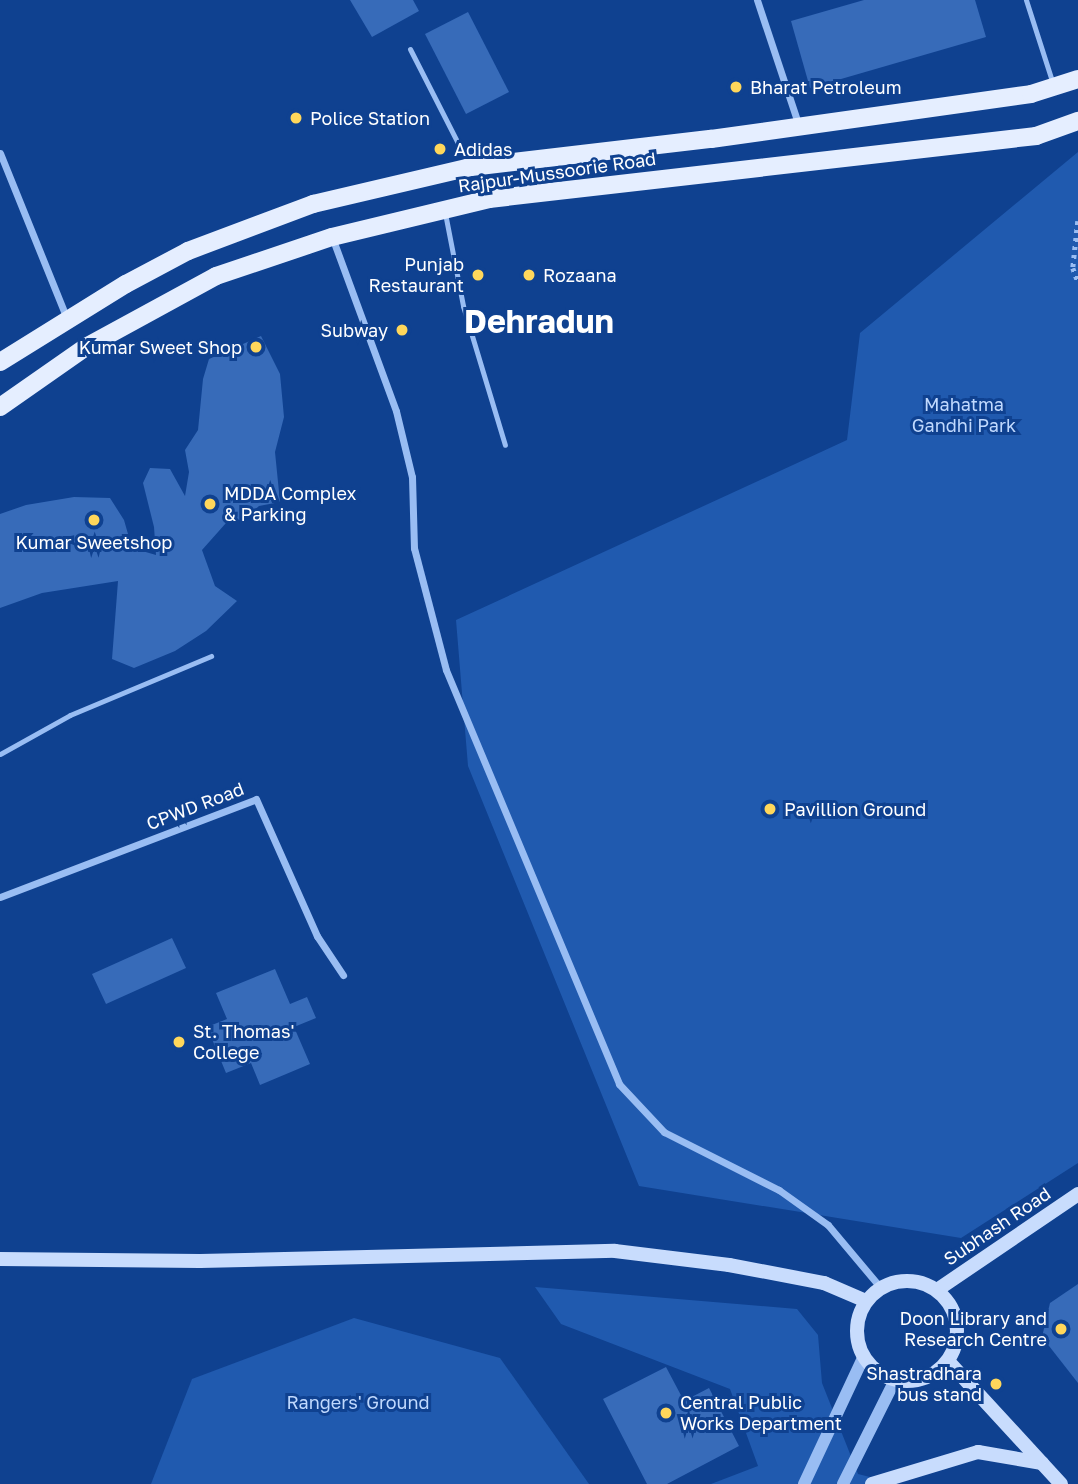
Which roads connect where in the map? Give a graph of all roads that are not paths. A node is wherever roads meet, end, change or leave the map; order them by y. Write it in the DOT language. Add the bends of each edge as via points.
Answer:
graph roads {
  1 [pos="757,0"];
  2 [pos="1026,0"];
  3 [pos="410,48"];
  4 [pos="1078,79"];
  5 [pos="1054,87"];
  6 [pos="1078,121"];
  7 [pos="800,127"];
  8 [pos="0,153"];
  9 [pos="471,167"];
  10 [pos="444,210"];
  11 [pos="331,237"];
  12 [pos="68,320"];
  13 [pos="0,362"];
  14 [pos="0,407"];
  15 [pos="505,445"];
  16 [pos="211,656"];
  17 [pos="0,754"];
  18 [pos="0,897"];
  19 [pos="343,975"];
  20 [pos="1078,1194"];
  21 [pos="0,1259"];
  22 [pos="880,1287"];
  23 [pos="937,1290"];
  24 [pos="866,1301"];
  25 [pos="863,1358"];
  26 [pos="948,1361"];
  27 [pos="895,1380"];
  28 [pos="1042,1463"];
  29 [pos="804,1484"];
  30 [pos="843,1484"];
  31 [pos="872,1484"];
  32 [pos="1061,1484"];
  1 -- 7 [label="street"];
  2 -- 5 [label="lane"];
  3 -- 9 [label="lane"];
  4 -- 5 [label="main road, Rajpur-Mussoorie Road"];
  5 -- 7 [label="main road, Rajpur-Mussoorie Road"];
  6 -- 10 [label="main road, Rajpur-Mussoorie Road" via="1036,136 489,200"];
  7 -- 9 [label="main road, Rajpur-Mussoorie Road"];
  8 -- 12 [label="street"];
  9 -- 12 [label="main road, Rajpur-Mussoorie Road" via="313,204 201,246"];
  10 -- 11 [label="main road, Rajpur-Mussoorie Road"];
  10 -- 15 [label="lane" via="463,306"];
  11 -- 14 [label="main road, Rajpur-Mussoorie Road" via="216,276 86,347"];
  11 -- 22 [label="street" via="396,411 412,477 414,548 446,670 619,1084 664,1132 779,1190 828,1225"];
  12 -- 13 [label="main road, Rajpur-Mussoorie Road"];
  16 -- 17 [label="lane" via="70,715"];
  18 -- 19 [label="street, CPWD Road" via="256,799 317,936"];
  20 -- 23 [label="main road, Subhash Road"];
  21 -- 24 [label="main road" via="214,1260 615,1251 824,1283"];
  22 -- 23 [label="main road" via="899,1281 919,1282"];
  22 -- 24 [label="main road"];
  23 -- 26 [label="main road" via="950,1304 957,1323 956,1343"];
  24 -- 25 [label="main road" via="857,1319 856,1339"];
  25 -- 27 [label="main road" via="876,1372"];
  25 -- 29 [label="street"];
  26 -- 27 [label="main road" via="933,1375 915,1381"];
  26 -- 28 [label="main road"];
  27 -- 30 [label="street"];
  28 -- 31 [label="main road" via="978,1452"];
  28 -- 32 [label="main road"];
}
